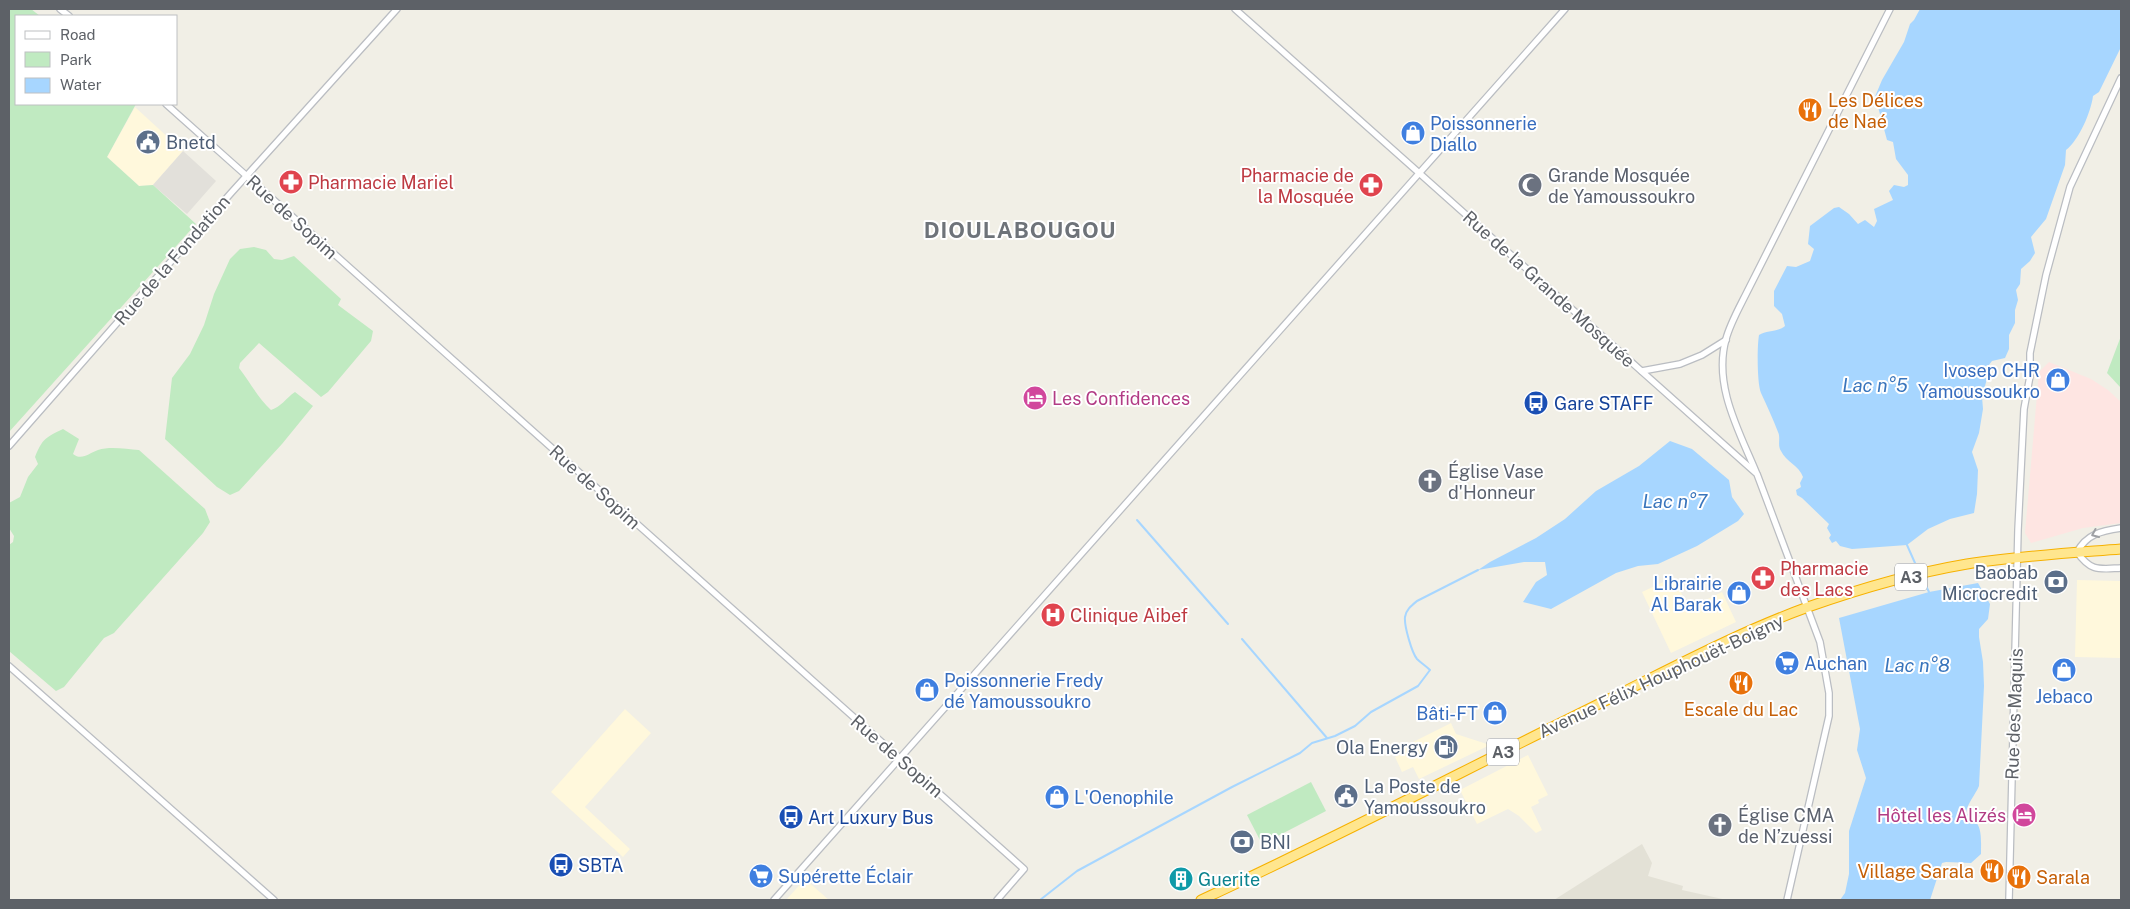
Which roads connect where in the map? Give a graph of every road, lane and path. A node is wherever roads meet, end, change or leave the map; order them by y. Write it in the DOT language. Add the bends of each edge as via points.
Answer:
graph roads {
  1 [pos="397,9"];
  2 [pos="1235,9"];
  3 [pos="1565,9"];
  4 [pos="1890,9"];
  5 [pos="2121,78"];
  6 [pos="167,105"];
  7 [pos="1420,172"];
  8 [pos="246,176"];
  9 [pos="1726,340"];
  10 [pos="1642,371"];
  11 [pos="9,446"];
  12 [pos="1757,474"];
  13 [pos="2121,528"];
  14 [pos="2121,549"];
  15 [pos="2077,552"];
  16 [pos="2018,557"];
  17 [pos="2121,568"];
  18 [pos="1808,607"];
  19 [pos="9,666"];
  20 [pos="900,758"];
  21 [pos="274,900"];
  22 [pos="774,900"];
  23 [pos="997,900"];
  24 [pos="1201,900"];
  25 [pos="1787,900"];
  26 [pos="2009,900"];
  1 -- 8 [label="street, Rue de la Fondation"];
  2 -- 7 [label="street, Rue de la Grande Mosquée"];
  3 -- 7 [label="street"];
  4 -- 9 [label="street" via="1746,294"];
  5 -- 16 [label="street, Rue des Maquis" via="2070,188 2037,312 2024,408"];
  6 -- 8 [label="street, Rue de Sopim"];
  7 -- 10 [label="street, Rue de la Grande Mosquée"];
  7 -- 20 [label="street"];
  8 -- 11 [label="street, Rue de la Fondation"];
  8 -- 20 [label="street, Rue de Sopim"];
  9 -- 10 [label="street" via="1680,364"];
  9 -- 12 [label="street" via="1723,378 1726,393"];
  10 -- 12 [label="street, Rue de la Grande Mosquée"];
  12 -- 18 [label="street, Rue de la Grande Mosquée"];
  13 -- 15 [label="street, one-way" via="2092,535"];
  14 -- 15 [label="highway, Avenue Félix Houphouët-Boigny / A3"];
  15 -- 16 [label="highway, Avenue Félix Houphouët-Boigny / A3"];
  15 -- 17 [label="street" via="2092,568"];
  16 -- 18 [label="highway, Avenue Félix Houphouët-Boigny / A3" via="1939,570"];
  16 -- 26 [label="street, Rue des Maquis"];
  18 -- 24 [label="highway, Avenue Félix Houphouët-Boigny / A3" via="1669,670"];
  18 -- 25 [label="street, Rue de la Grande Mosquée" via="1820,642 1830,707"];
  19 -- 21 [label="street"];
  20 -- 22 [label="street"];
  20 -- 23 [label="street, Rue de Sopim" via="1024,869"];
}
